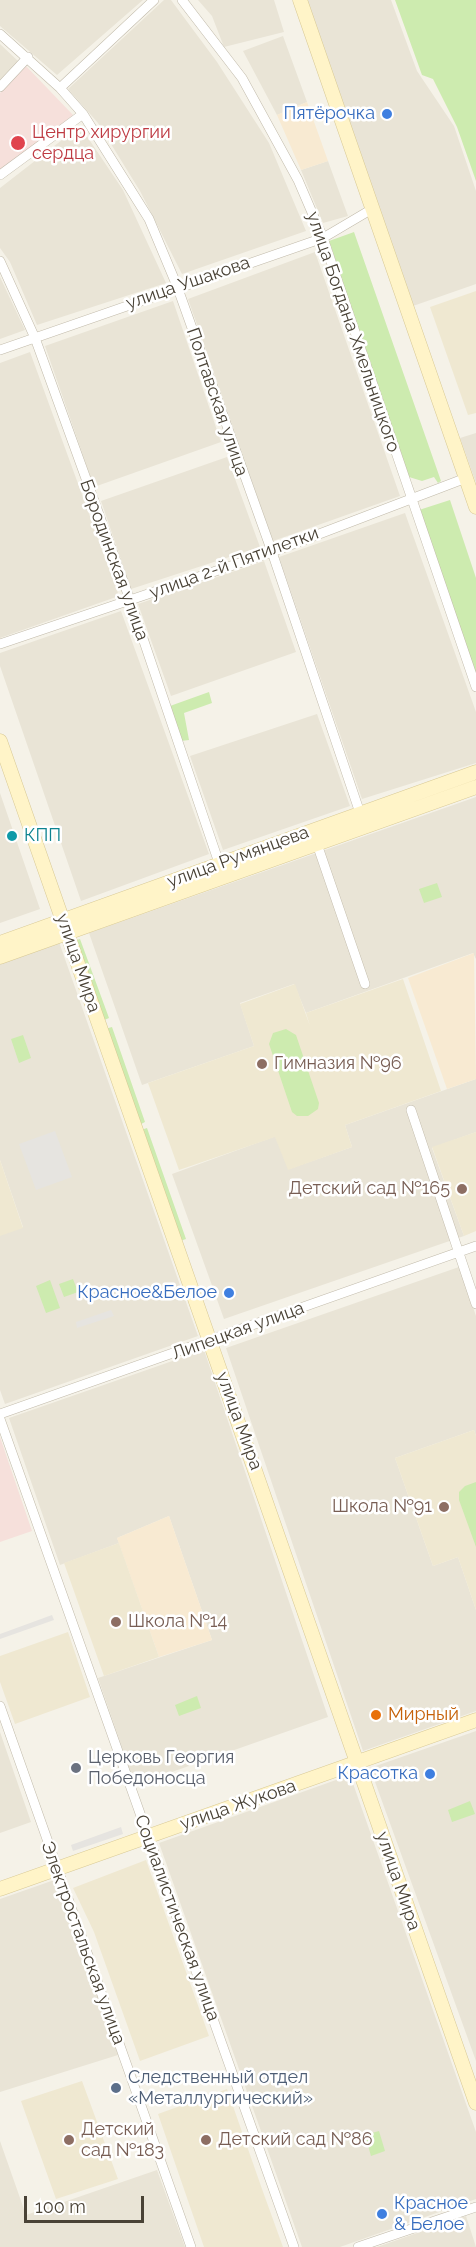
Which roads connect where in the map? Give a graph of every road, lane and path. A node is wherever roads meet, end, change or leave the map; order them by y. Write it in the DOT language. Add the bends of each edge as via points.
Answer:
graph roads {
  1 [pos="154,0"];
  2 [pos="182,0"];
  3 [pos="300,0"];
  4 [pos="0,34"];
  5 [pos="28,57"];
  6 [pos="0,87"];
  7 [pos="60,88"];
  8 [pos="83,114"];
  9 [pos="0,174"];
  10 [pos="372,209"];
  11 [pos="323,238"];
  12 [pos="0,261"];
  13 [pos="177,286"];
  14 [pos="35,338"];
  15 [pos="0,350"];
  16 [pos="466,478"];
  17 [pos="410,498"];
  18 [pos="476,507"];
  19 [pos="272,552"];
  20 [pos="130,600"];
  21 [pos="0,645"];
  22 [pos="476,687"];
  23 [pos="0,741"];
  24 [pos="476,772"];
  25 [pos="476,787"];
  26 [pos="360,813"];
  27 [pos="317,844"];
  28 [pos="219,863"];
  29 [pos="66,927"];
  30 [pos="0,943"];
  31 [pos="0,957"];
  32 [pos="365,984"];
  33 [pos="411,1110"];
  34 [pos="476,1246"];
  35 [pos="458,1252"];
  36 [pos="476,1304"];
  37 [pos="211,1341"];
  38 [pos="0,1414"];
  39 [pos="0,1419"];
  40 [pos="0,1706"];
  41 [pos="476,1720"];
  42 [pos="359,1762"];
  43 [pos="147,1837"];
  44 [pos="57,1868"];
  45 [pos="0,1889"];
  46 [pos="476,2103"];
  47 [pos="476,2207"];
  48 [pos="191,2247"];
  49 [pos="294,2247"];
  50 [pos="358,2247"];
  1 -- 7 [label="street"];
  2 -- 11 [label="street, улица Богдана Хмельницкого" via="242,78 289,162"];
  3 -- 10 [label="main road"];
  4 -- 5 [label="street, Полтавская улица"];
  5 -- 6 [label="street"];
  5 -- 7 [label="street, Полтавская улица"];
  7 -- 8 [label="street, Полтавская улица"];
  8 -- 9 [label="street"];
  8 -- 13 [label="street, Полтавская улица" via="149,219"];
  10 -- 11 [label="street, улица Ушакова"];
  10 -- 16 [label="main road"];
  11 -- 13 [label="street, улица Ушакова"];
  11 -- 17 [label="street, улица Богдана Хмельницкого"];
  12 -- 14 [label="street, Бородинская улица"];
  13 -- 14 [label="street, улица Ушакова"];
  13 -- 19 [label="street, Полтавская улица"];
  14 -- 15 [label="street, улица Ушакова"];
  14 -- 20 [label="street, Бородинская улица"];
  16 -- 17 [label="street, улица 2-й Пятилетки"];
  16 -- 18 [label="main road"];
  17 -- 19 [label="street, улица 2-й Пятилетки"];
  17 -- 22 [label="street, улица Богдана Хмельницкого"];
  19 -- 20 [label="street, улица 2-й Пятилетки"];
  19 -- 26 [label="street, Полтавская улица"];
  20 -- 21 [label="street, улица 2-й Пятилетки"];
  20 -- 28 [label="street, Бородинская улица"];
  23 -- 29 [label="main road, улица Мира"];
  24 -- 26 [label="main road, улица Румянцева"];
  25 -- 27 [label="main road, улица Румянцева"];
  26 -- 28 [label="main road, улица Румянцева"];
  27 -- 29 [label="main road, улица Румянцева"];
  27 -- 32 [label="street"];
  28 -- 29 [label="main road, улица Румянцева"];
  29 -- 30 [label="main road, улица Румянцева"];
  29 -- 31 [label="main road, улица Румянцева"];
  29 -- 37 [label="main road, улица Мира"];
  33 -- 35 [label="street"];
  34 -- 35 [label="street, Липецкая улица"];
  35 -- 36 [label="street"];
  35 -- 37 [label="street, Липецкая улица"];
  37 -- 38 [label="street, Липецкая улица"];
  37 -- 42 [label="main road, улица Мира"];
  39 -- 43 [label="street, Социалистическая улица"];
  40 -- 44 [label="street, Электростальская улица"];
  41 -- 42 [label="main road, улица Жукова"];
  42 -- 43 [label="main road, улица Жукова"];
  42 -- 46 [label="main road, улица Мира"];
  43 -- 44 [label="main road, улица Жукова"];
  43 -- 49 [label="street, Социалистическая улица"];
  44 -- 45 [label="main road, улица Жукова"];
  44 -- 48 [label="street, Электростальская улица"];
  47 -- 50 [label="street"];
}
